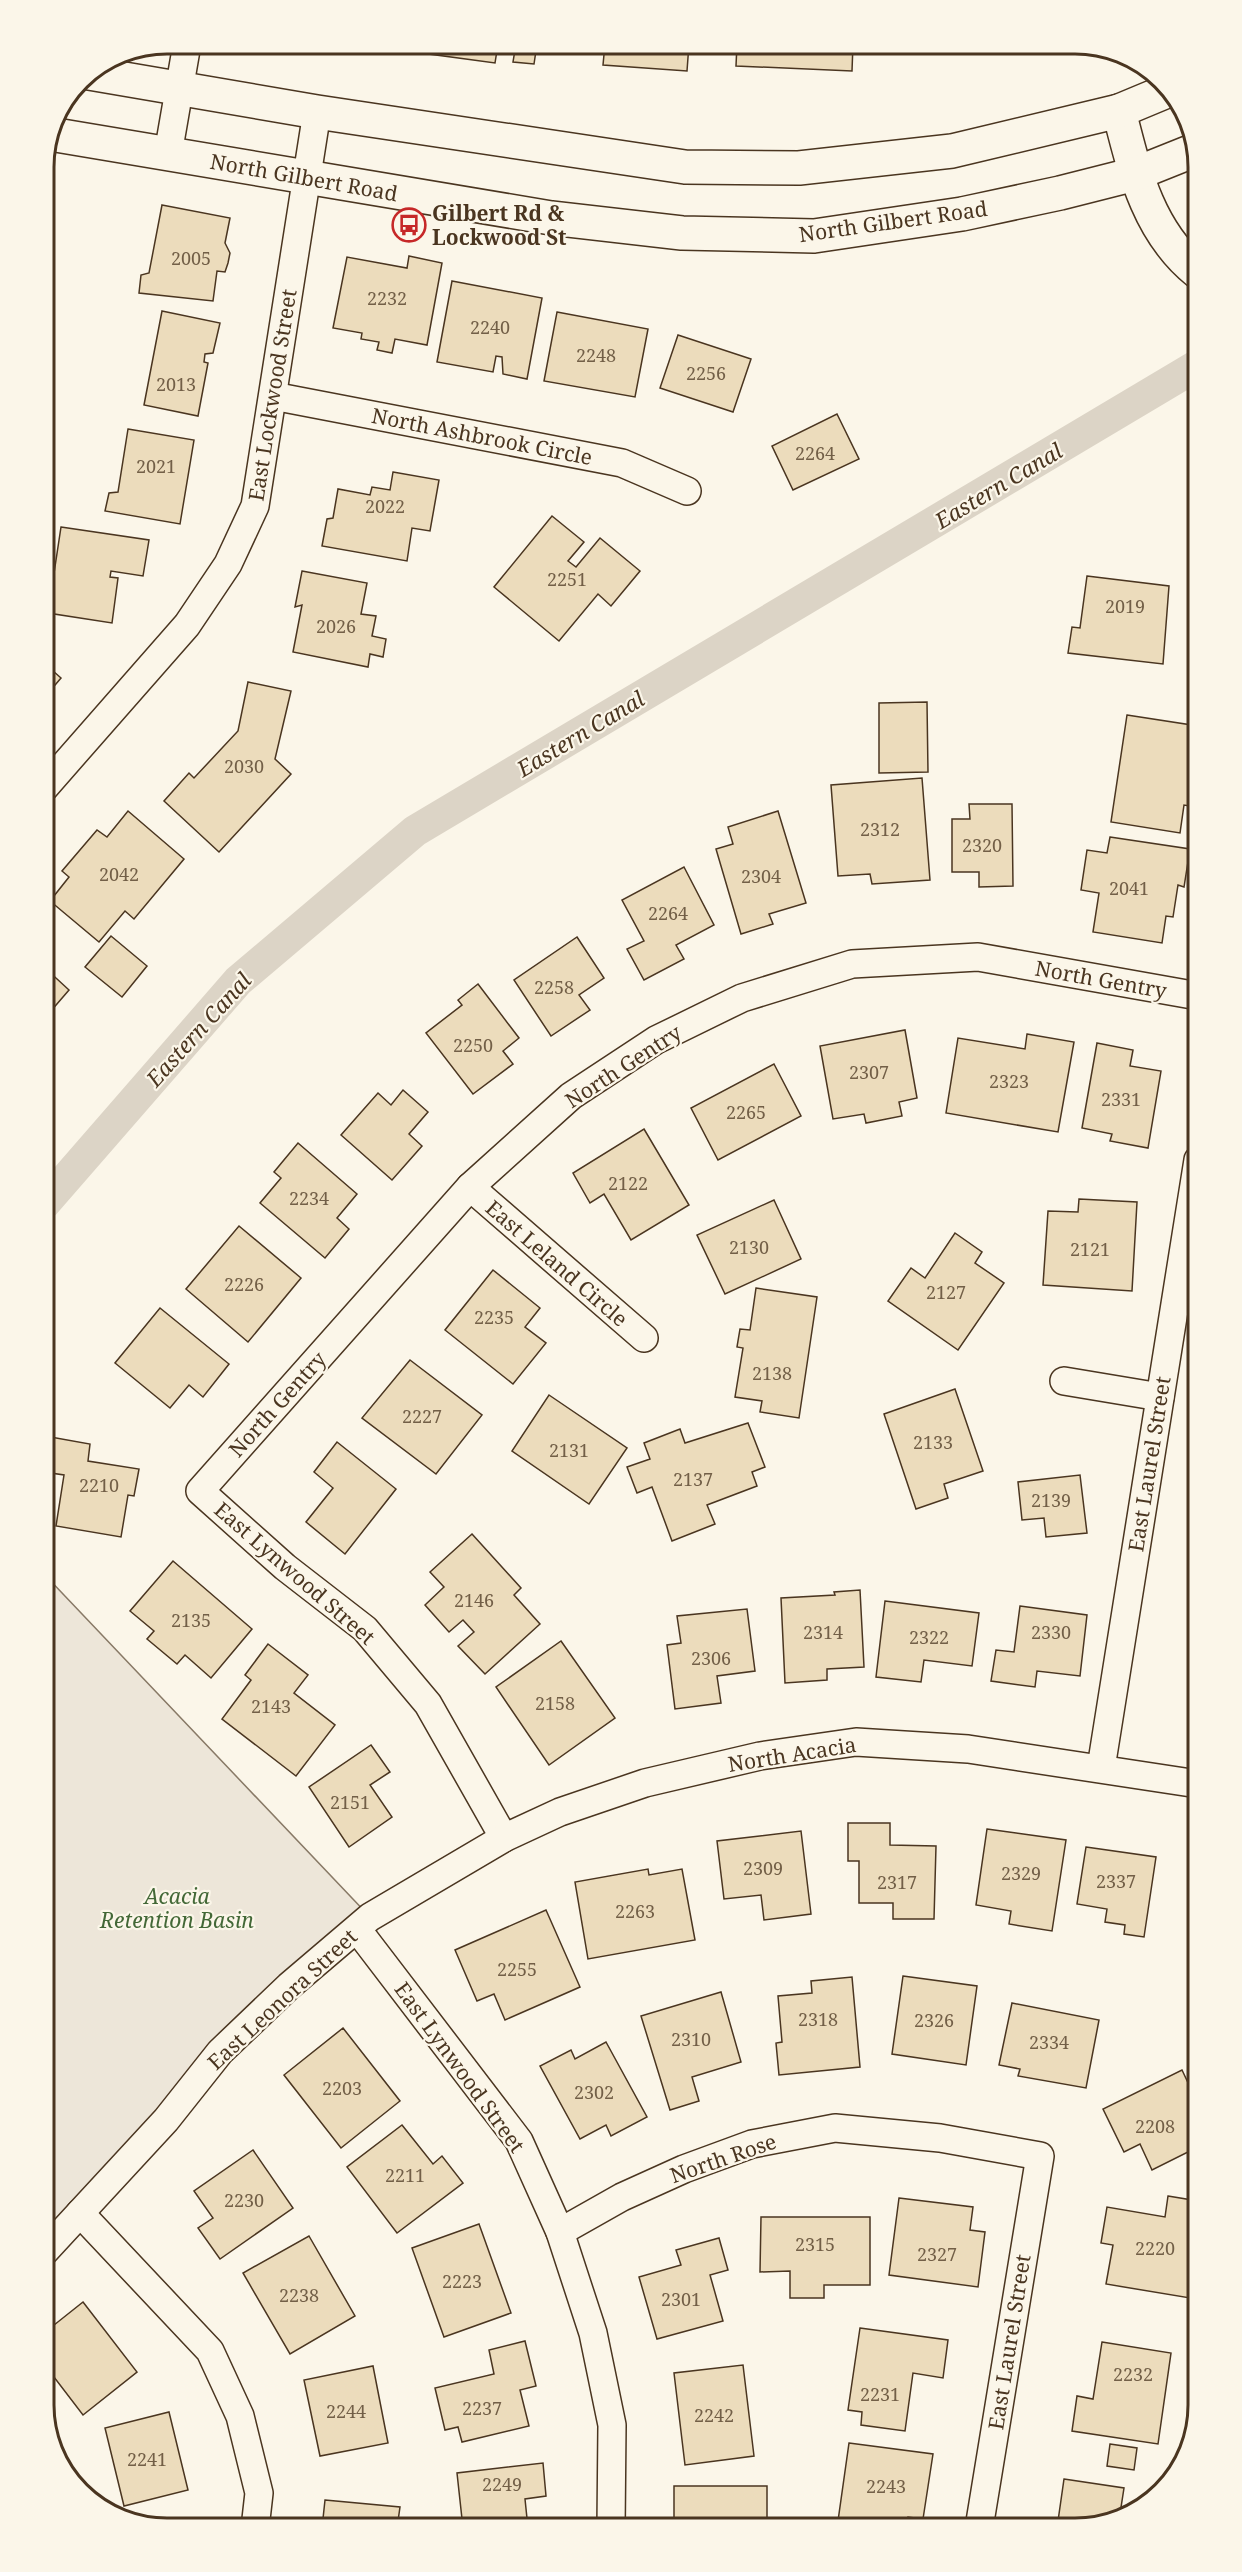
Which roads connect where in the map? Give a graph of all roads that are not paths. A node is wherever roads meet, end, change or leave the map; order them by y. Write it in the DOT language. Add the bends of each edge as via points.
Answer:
graph roads {
  1 [pos="185,54"];
  2 [pos="101,75"];
  3 [pos="179,88"];
  4 [pos="1161,94"];
  5 [pos="1119,111"];
  6 [pos="317,112"];
  7 [pos="59,135"];
  8 [pos="1187,153"];
  9 [pos="168,154"];
  10 [pos="1135,174"];
  11 [pos="306,177"];
  12 [pos="1188,264"];
  13 [pos="273,396"];
  14 [pos="687,491"];
  15 [pos="54,777"];
  16 [pos="1188,994"];
  17 [pos="470,1187"];
  18 [pos="1188,1222"];
  19 [pos="644,1338"];
  20 [pos="1064,1381"];
  21 [pos="1160,1397"];
  22 [pos="200,1491"];
  23 [pos="1101,1768"];
  24 [pos="1188,1782"];
  25 [pos="504,1838"];
  26 [pos="357,1929"];
  27 [pos="1040,2156"];
  28 [pos="80,2213"];
  29 [pos="560,2232"];
  30 [pos="54,2241"];
  31 [pos="256,2518"];
  32 [pos="611,2518"];
  33 [pos="981,2518"];
  1 -- 3 [label="street"];
  2 -- 3 [label="main road"];
  3 -- 6 [label="main road"];
  3 -- 9 [label="street"];
  4 -- 5 [label="main road"];
  5 -- 6 [label="main road" via="952,151 799,168 685,167"];
  5 -- 10 [label="main road"];
  6 -- 11 [label="street, East Lockwood Street"];
  7 -- 9 [label="main road, North Gilbert Road"];
  8 -- 10 [label="main road, North Gilbert Road"];
  9 -- 11 [label="main road, North Gilbert Road"];
  10 -- 11 [label="main road, North Gilbert Road" via="962,214 814,236 682,233 610,225"];
  10 -- 12 [label="main road" via="1149,212"];
  11 -- 13 [label="street, East Lockwood Street"];
  13 -- 14 [label="street, North Ashbrook Circle" via="622,463"];
  13 -- 15 [label="street, East Lockwood Street" via="255,506 228,564 187,625"];
  16 -- 17 [label="street, North Gentry" via="978,957 852,964 742,998 656,1040 571,1096"];
  17 -- 19 [label="street, East Leland Circle"];
  17 -- 22 [label="street, North Gentry"];
  18 -- 21 [label="street, East Laurel Street"];
  20 -- 21 [label="street"];
  21 -- 23 [label="street, East Laurel Street"];
  22 -- 25 [label="street, East Lynwood Street" via="285,1567 365,1629 428,1704"];
  23 -- 24 [label="street, North Acacia"];
  23 -- 25 [label="street, North Acacia" via="968,1749 856,1742 760,1756 645,1783 560,1812"];
  25 -- 26 [label="street, East Leonora Street" via="370,1917"];
  26 -- 28 [label="street, East Leonora Street" via="289,1986 220,2052 166,2120"];
  26 -- 29 [label="street, East Lynwood Street" via="519,2140"];
  27 -- 29 [label="street, North Rose" via="940,2138 835,2128 752,2144 684,2169 622,2197"];
  27 -- 33 [label="street, East Laurel Street"];
  28 -- 30 [label="street, East Leonora Street"];
  28 -- 31 [label="street" via="210,2351 240,2416 259,2493"];
  29 -- 32 [label="street, East Lynwood Street" via="593,2333 612,2425"];
}
